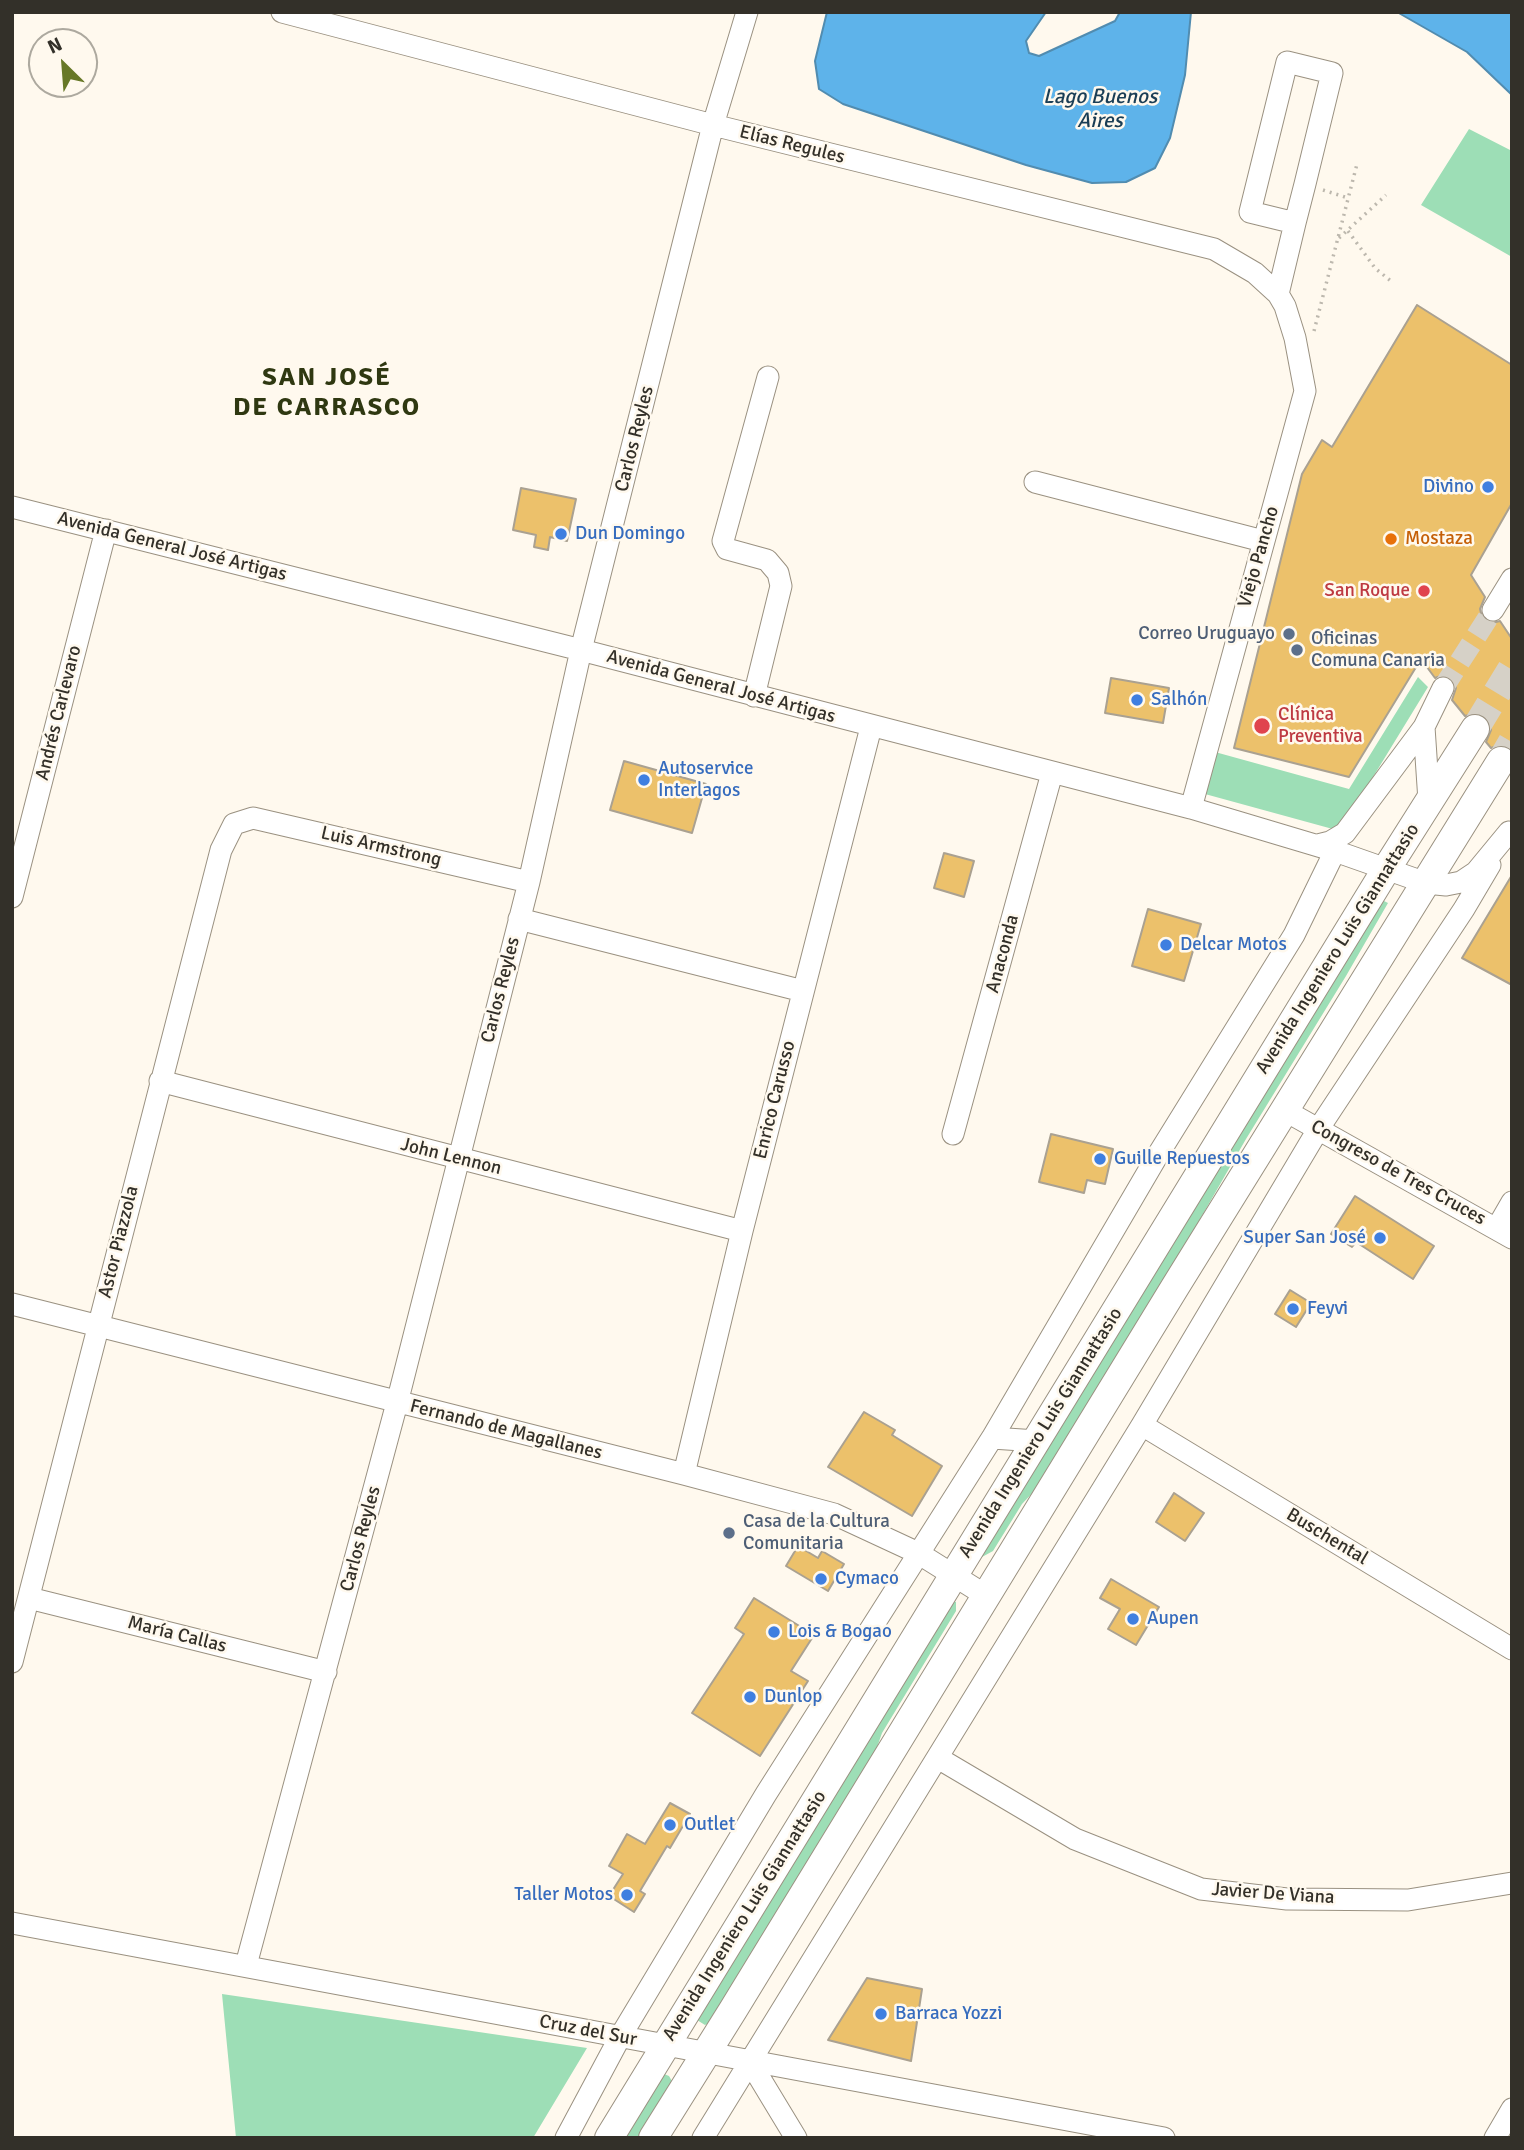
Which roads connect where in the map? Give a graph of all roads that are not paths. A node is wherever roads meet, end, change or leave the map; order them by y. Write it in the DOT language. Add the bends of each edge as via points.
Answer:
graph roads {
  1 [pos="282,12"];
  2 [pos="747,12"];
  3 [pos="713,125"];
  4 [pos="1296,223"];
  5 [pos="1281,300"];
  6 [pos="768,377"];
  7 [pos="1035,482"];
  8 [pos="12,507"];
  9 [pos="106,530"];
  10 [pos="1263,541"];
  11 [pos="1512,579"];
  12 [pos="1493,610"];
  13 [pos="582,650"];
  14 [pos="1443,688"];
  15 [pos="754,696"];
  16 [pos="871,727"];
  17 [pos="1424,727"];
  18 [pos="1475,729"];
  19 [pos="1501,761"];
  20 [pos="1052,774"];
  21 [pos="1429,801"];
  22 [pos="1191,808"];
  23 [pos="234,824"];
  24 [pos="1510,830"];
  25 [pos="1327,848"];
  26 [pos="1387,868"];
  27 [pos="528,882"];
  28 [pos="1426,883"];
  29 [pos="12,897"];
  30 [pos="519,919"];
  31 [pos="803,991"];
  32 [pos="160,1081"];
  33 [pos="1284,1110"];
  34 [pos="1319,1128"];
  35 [pos="953,1135"];
  36 [pos="458,1159"];
  37 [pos="1512,1202"];
  38 [pos="742,1231"];
  39 [pos="1504,1233"];
  40 [pos="12,1304"];
  41 [pos="97,1326"];
  42 [pos="397,1403"];
  43 [pos="1142,1425"];
  44 [pos="992,1438"];
  45 [pos="1037,1441"];
  46 [pos="684,1474"];
  47 [pos="918,1553"];
  48 [pos="954,1576"];
  49 [pos="985,1595"];
  50 [pos="29,1598"];
  51 [pos="1512,1649"];
  52 [pos="12,1662"];
  53 [pos="326,1672"];
  54 [pos="938,1758"];
  55 [pos="1512,1883"];
  56 [pos="12,1923"];
  57 [pos="246,1965"];
  58 [pos="620,2037"];
  59 [pos="666,2045"];
  60 [pos="706,2052"];
  61 [pos="750,2062"];
  62 [pos="1512,2109"];
  63 [pos="566,2138"];
  64 [pos="609,2138"];
  65 [pos="653,2138"];
  66 [pos="704,2138"];
  67 [pos="796,2138"];
  68 [pos="1164,2138"];
  69 [pos="1495,2138"];
  1 -- 3 [label="street, Elías Regules"];
  2 -- 3 [label="street, Carlos Reyles"];
  3 -- 5 [label="street, Elías Regules" via="1214,249 1255,273"];
  3 -- 13 [label="street, Carlos Reyles"];
  4 -- 4 [label="street" via="1332,73 1287,62 1250,212"];
  4 -- 5 [label="street"];
  5 -- 10 [label="street, Viejo Pancho" via="1295,338 1305,391"];
  6 -- 15 [label="street" via="723,541 727,549 767,560 778,573 781,586"];
  7 -- 10 [label="street"];
  8 -- 9 [label="street, Avenida General José Artigas"];
  9 -- 13 [label="street, Avenida General José Artigas"];
  9 -- 29 [label="street, Andrés Carlevaro"];
  10 -- 22 [label="street, Viejo Pancho"];
  11 -- 12 [label="street"];
  13 -- 15 [label="street, Avenida General José Artigas"];
  13 -- 27 [label="street, Carlos Reyles"];
  14 -- 17 [label="street"];
  15 -- 16 [label="street, Avenida General José Artigas"];
  16 -- 20 [label="street, Avenida General José Artigas"];
  16 -- 31 [label="street, Enrico Carusso"];
  17 -- 21 [label="street"];
  17 -- 25 [label="street" via="1345,833"];
  18 -- 21 [label="main road, Avenida Ingeniero Luis Giannattasio"];
  19 -- 28 [label="main road, Avenida Ingeniero Luis Giannattasio"];
  20 -- 22 [label="street, Avenida General José Artigas"];
  20 -- 35 [label="street, Anaconda"];
  21 -- 26 [label="main road, Avenida Ingeniero Luis Giannattasio"];
  22 -- 25 [label="street, Avenida General José Artigas"];
  23 -- 27 [label="street, Luis Armstrong" via="253,818"];
  23 -- 32 [label="street, Astor Piazzola" via="221,850"];
  24 -- 28 [label="street" via="1476,872 1446,885"];
  24 -- 34 [label="street" via="1464,909"];
  25 -- 26 [label="street, Avenida General José Artigas"];
  25 -- 44 [label="street, Avenida Ingeniero Luis Giannattasio" via="1294,934"];
  26 -- 28 [label="street, Avenida General José Artigas"];
  26 -- 45 [label="main road, Avenida Ingeniero Luis Giannattasio"];
  27 -- 30 [label="street, Carlos Reyles"];
  28 -- 33 [label="main road, Avenida Ingeniero Luis Giannattasio"];
  30 -- 31 [label="street"];
  30 -- 36 [label="street, Carlos Reyles"];
  31 -- 38 [label="street, Enrico Carusso"];
  32 -- 36 [label="street, John Lennon"];
  32 -- 41 [label="street, Astor Piazzola"];
  33 -- 34 [label="street, Congreso de Tres Cruces"];
  33 -- 49 [label="main road, Avenida Ingeniero Luis Giannattasio"];
  34 -- 39 [label="street, Congreso de Tres Cruces"];
  34 -- 43 [label="street"];
  36 -- 38 [label="street, John Lennon"];
  36 -- 42 [label="street, Carlos Reyles"];
  37 -- 39 [label="street"];
  38 -- 46 [label="street, Enrico Carusso"];
  40 -- 41 [label="street, Fernando de Magallanes"];
  41 -- 42 [label="street, Fernando de Magallanes"];
  41 -- 50 [label="street, Astor Piazzola"];
  42 -- 46 [label="street, Fernando de Magallanes"];
  42 -- 53 [label="street, Carlos Reyles"];
  43 -- 51 [label="street, Buschental"];
  43 -- 54 [label="street"];
  44 -- 45 [label="street"];
  44 -- 47 [label="street, Avenida Ingeniero Luis Giannattasio"];
  45 -- 48 [label="main road, Avenida Ingeniero Luis Giannattasio"];
  46 -- 47 [label="street, Fernando de Magallanes" via="834,1514"];
  47 -- 48 [label="street, Fernando de Magallanes"];
  47 -- 58 [label="street, Avenida Ingeniero Luis Giannattasio"];
  48 -- 49 [label="street, Fernando de Magallanes"];
  48 -- 59 [label="main road, Avenida Ingeniero Luis Giannattasio"];
  49 -- 60 [label="main road, Avenida Ingeniero Luis Giannattasio"];
  50 -- 52 [label="street, Astor Piazzola"];
  50 -- 53 [label="street, María Callas"];
  53 -- 57 [label="street, Carlos Reyles"];
  54 -- 55 [label="street, Javier De Viana" via="1076,1839 1201,1888 1287,1899 1408,1900"];
  54 -- 61 [label="street"];
  56 -- 57 [label="street, Cruz del Sur"];
  57 -- 58 [label="street, Cruz del Sur"];
  58 -- 59 [label="street, Cruz del Sur"];
  58 -- 63 [label="street, Avenida Ingeniero Luis Giannattasio"];
  59 -- 60 [label="street, Cruz del Sur"];
  59 -- 64 [label="main road, Avenida Ingeniero Luis Giannattasio"];
  60 -- 61 [label="street, Cruz del Sur"];
  60 -- 65 [label="main road, Avenida Ingeniero Luis Giannattasio"];
  61 -- 66 [label="street"];
  61 -- 67 [label="street"];
  61 -- 68 [label="street, Cruz del Sur"];
  62 -- 69 [label="street"];
}
